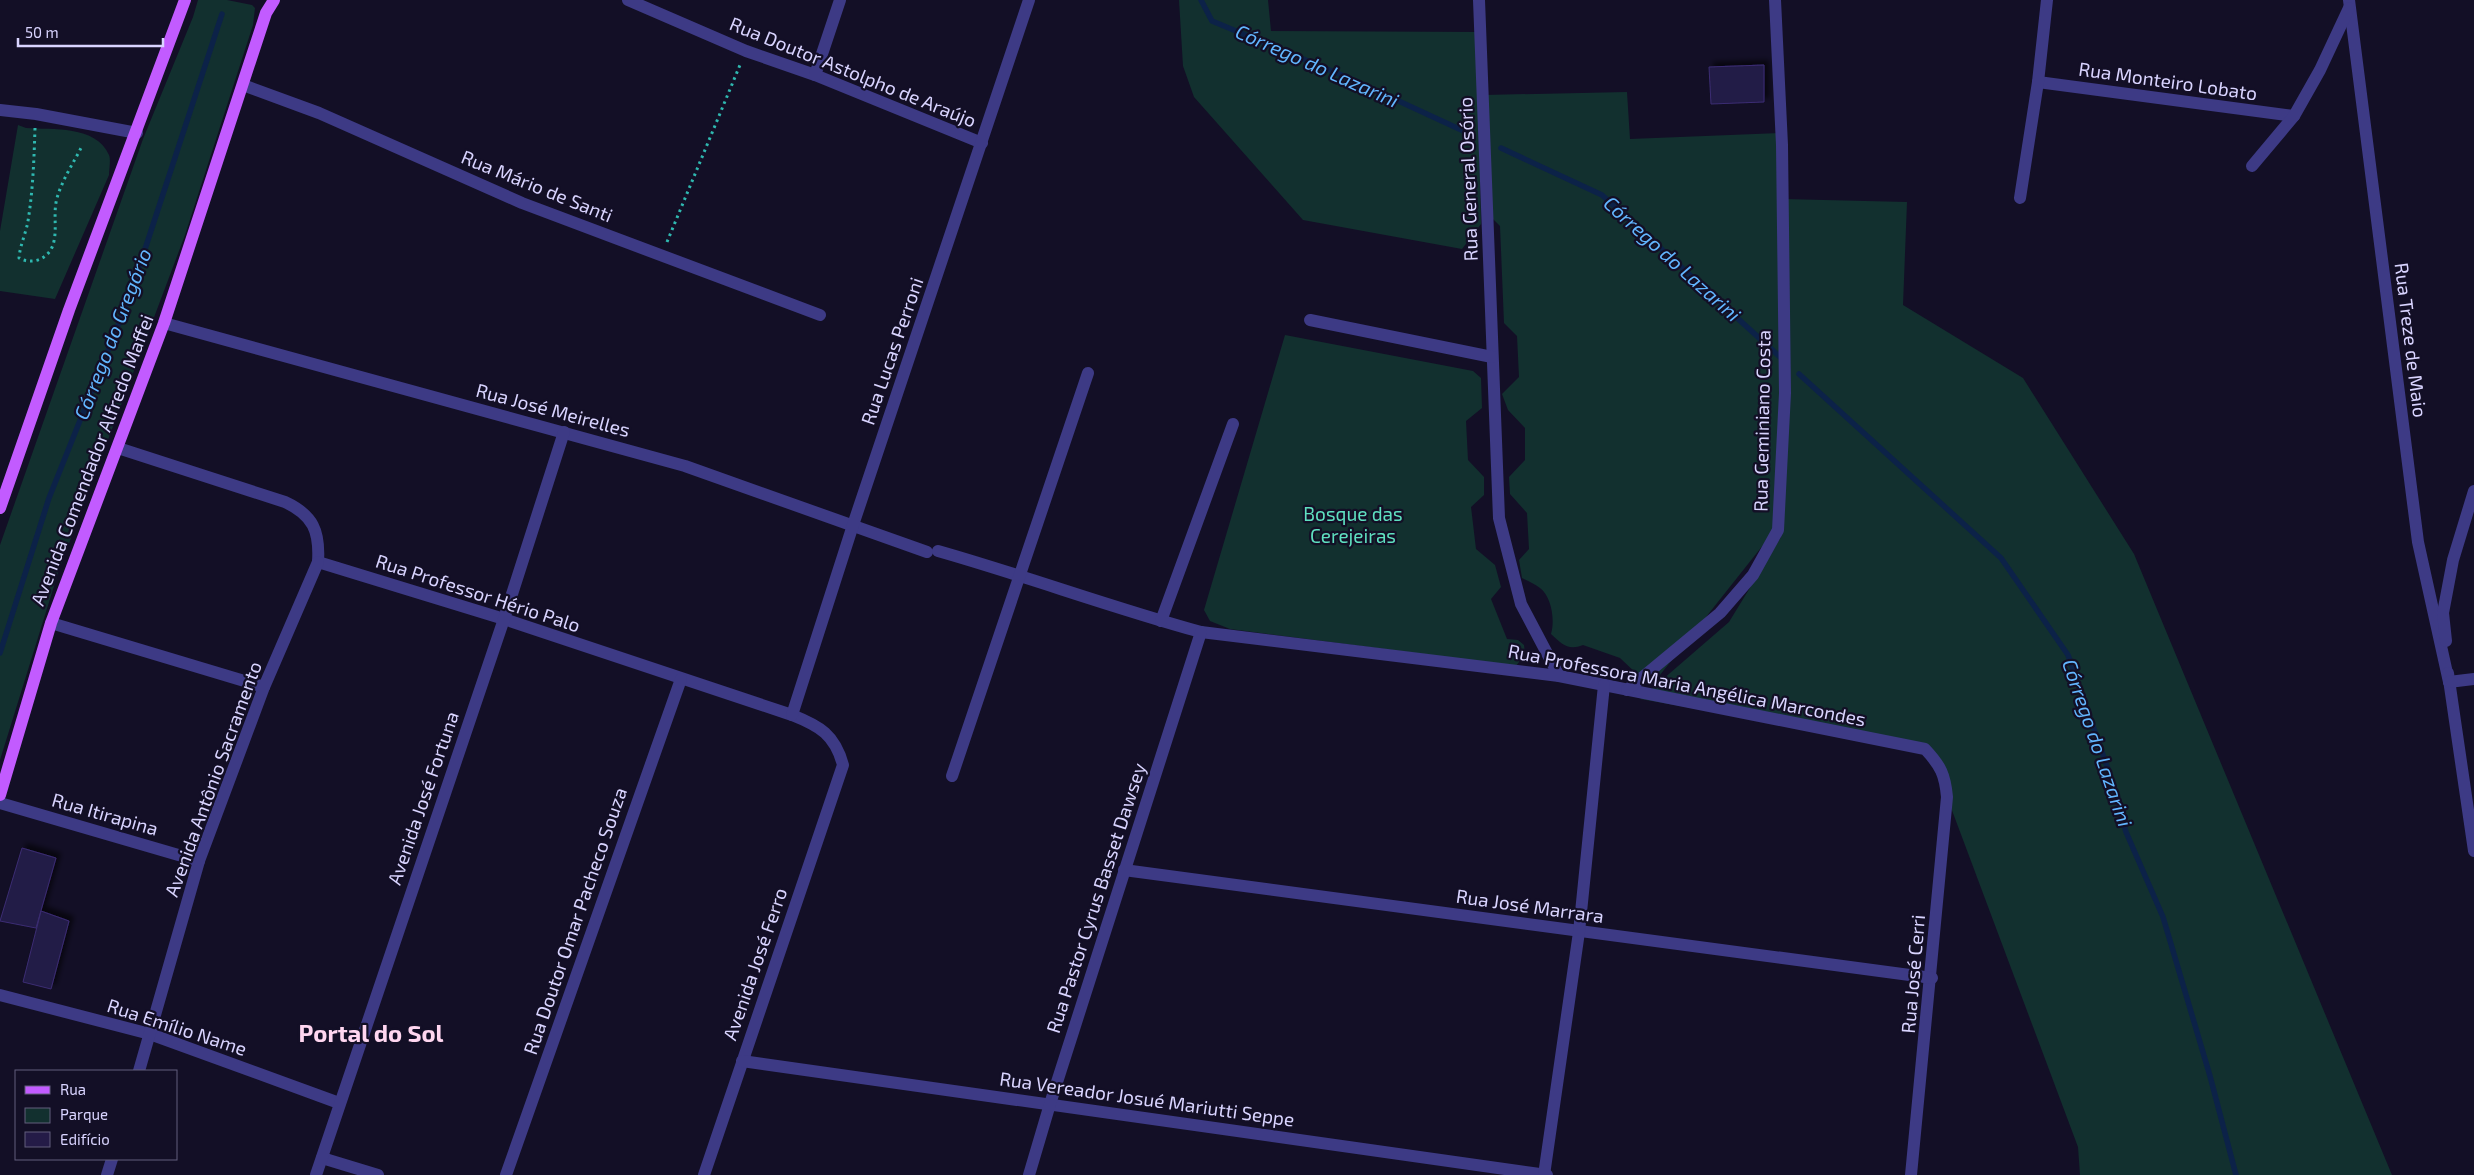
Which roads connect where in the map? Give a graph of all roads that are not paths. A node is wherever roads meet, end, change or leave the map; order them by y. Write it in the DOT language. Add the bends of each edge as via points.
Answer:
graph roads {
  1 [pos="185,0"];
  2 [pos="274,0"];
  3 [pos="628,0"];
  4 [pos="840,0"];
  5 [pos="1029,0"];
  6 [pos="1479,0"];
  7 [pos="1775,0"];
  8 [pos="2047,0"];
  9 [pos="649,4"];
  10 [pos="2349,4"];
  11 [pos="815,75"];
  12 [pos="2038,82"];
  13 [pos="243,85"];
  14 [pos="0,110"];
  15 [pos="2294,116"];
  16 [pos="137,133"];
  17 [pos="982,143"];
  18 [pos="2252,166"];
  19 [pos="2020,198"];
  20 [pos="820,315"];
  21 [pos="1310,320"];
  22 [pos="164,323"];
  23 [pos="1492,357"];
  24 [pos="1088,373"];
  25 [pos="1233,424"];
  26 [pos="564,432"];
  27 [pos="118,448"];
  28 [pos="2474,491"];
  29 [pos="0,508"];
  30 [pos="853,525"];
  31 [pos="318,562"];
  32 [pos="1020,574"];
  33 [pos="504,620"];
  34 [pos="1161,622"];
  35 [pos="51,624"];
  36 [pos="1201,632"];
  37 [pos="1559,676"];
  38 [pos="681,679"];
  39 [pos="2474,679"];
  40 [pos="2449,682"];
  41 [pos="1604,685"];
  42 [pos="264,687"];
  43 [pos="1627,690"];
  44 [pos="792,715"];
  45 [pos="843,765"];
  46 [pos="952,776"];
  47 [pos="1945,776"];
  48 [pos="0,795"];
  49 [pos="0,803"];
  50 [pos="2474,852"];
  51 [pos="199,861"];
  52 [pos="1124,870"];
  53 [pos="1579,932"];
  54 [pos="1932,978"];
  55 [pos="0,995"];
  56 [pos="150,1034"];
  57 [pos="742,1061"];
  58 [pos="138,1070"];
  59 [pos="339,1102"];
  60 [pos="1050,1104"];
  61 [pos="322,1158"];
  62 [pos="112,1160"];
  63 [pos="107,1175"];
  64 [pos="316,1175"];
  65 [pos="378,1175"];
  66 [pos="506,1175"];
  67 [pos="704,1175"];
  68 [pos="1029,1175"];
  69 [pos="1545,1175"];
  70 [pos="1911,1175"];
  1 -- 16 [label="main road"];
  2 -- 13 [label="main road, Avenida Comendador Alfredo Maffei" via="266,13"];
  3 -- 9 [label="street, Rua Doutor Astolpho de Araújo"];
  4 -- 11 [label="street"];
  5 -- 17 [label="street, Rua Lucas Perroni"];
  6 -- 23 [label="street, Rua General Osório"];
  7 -- 43 [label="street, Rua Geminiano Costa" via="1782,145 1785,393 1778,530 1754,575 1720,613"];
  8 -- 12 [label="street"];
  9 -- 11 [label="street, Rua Doutor Astolpho de Araújo" via="746,51"];
  10 -- 15 [label="street" via="2320,70"];
  10 -- 40 [label="street, Rua Treze de Maio" via="2418,542"];
  11 -- 17 [label="street, Rua Doutor Astolpho de Araújo"];
  12 -- 15 [label="street, Rua Monteiro Lobato"];
  12 -- 19 [label="street"];
  13 -- 20 [label="street, Rua Mário de Santi" via="319,113 522,203"];
  13 -- 22 [label="main road, Avenida Comendador Alfredo Maffei"];
  14 -- 16 [label="street"];
  15 -- 18 [label="street"];
  16 -- 29 [label="main road" via="72,301"];
  17 -- 30 [label="street, Rua Lucas Perroni"];
  21 -- 23 [label="street"];
  22 -- 26 [label="street, Rua José Meirelles"];
  22 -- 27 [label="main road, Avenida Comendador Alfredo Maffei"];
  23 -- 37 [label="street, Rua General Osório" via="1499,518 1521,604"];
  24 -- 32 [label="street"];
  25 -- 34 [label="street"];
  26 -- 30 [label="street, Rua José Meirelles" via="685,466"];
  26 -- 33 [label="street, Avenida José Fortuna"];
  27 -- 31 [label="street" via="298,508 315,528 319,542"];
  27 -- 35 [label="main road, Avenida Comendador Alfredo Maffei"];
  28 -- 40 [label="street" via="2453,560 2444,612"];
  30 -- 32 [label="street, Rua José Meirelles"];
  30 -- 44 [label="street, Rua Lucas Perroni"];
  31 -- 33 [label="street, Rua Professor Hério Palo"];
  31 -- 42 [label="street, Avenida Antônio Sacramento"];
  32 -- 34 [label="street, Rua Professora Maria Angélica Marcondes"];
  32 -- 46 [label="street"];
  33 -- 38 [label="street, Rua Professor Hério Palo"];
  33 -- 59 [label="street, Avenida José Fortuna"];
  34 -- 36 [label="street, Rua Professora Maria Angélica Marcondes"];
  35 -- 42 [label="street"];
  35 -- 48 [label="main road, Avenida Comendador Alfredo Maffei"];
  36 -- 37 [label="street, Rua Professora Maria Angélica Marcondes"];
  36 -- 52 [label="street, Rua Pastor Cyrus Basset Dawsey"];
  37 -- 41 [label="street, Rua Professora Maria Angélica Marcondes"];
  38 -- 44 [label="street, Rua Professor Hério Palo"];
  38 -- 66 [label="street, Rua Doutor Omar Pacheco Souza"];
  39 -- 40 [label="street"];
  40 -- 50 [label="street"];
  41 -- 43 [label="street, Rua Professora Maria Angélica Marcondes"];
  41 -- 53 [label="street"];
  42 -- 51 [label="street, Avenida Antônio Sacramento"];
  43 -- 47 [label="street, Rua Professora Maria Angélica Marcondes" via="1925,750"];
  44 -- 45 [label="street, Rua Professor Hério Palo" via="822,729 839,749"];
  45 -- 57 [label="street, Avenida José Ferro"];
  47 -- 54 [label="street, Rua José Cerri" via="1947,797"];
  49 -- 51 [label="street, Rua Itirapina"];
  51 -- 56 [label="street, Avenida Antônio Sacramento"];
  52 -- 53 [label="street, Rua José Marrara"];
  52 -- 60 [label="street, Rua Pastor Cyrus Basset Dawsey"];
  53 -- 54 [label="street, Rua José Marrara"];
  53 -- 69 [label="street"];
  54 -- 70 [label="street, Rua José Cerri"];
  55 -- 56 [label="street, Rua Emílio Name"];
  56 -- 58 [label="street, Avenida Antônio Sacramento"];
  56 -- 59 [label="street, Rua Emílio Name"];
  57 -- 60 [label="street, Rua Vereador Josué Mariutti Seppe"];
  57 -- 67 [label="street, Avenida José Ferro"];
  59 -- 61 [label="street, Avenida José Fortuna"];
  60 -- 68 [label="street, Rua Pastor Cyrus Basset Dawsey"];
  60 -- 69 [label="street, Rua Vereador Josué Mariutti Seppe"];
  61 -- 64 [label="street, Avenida José Fortuna"];
  61 -- 65 [label="street"];
  62 -- 63 [label="street"];
}
